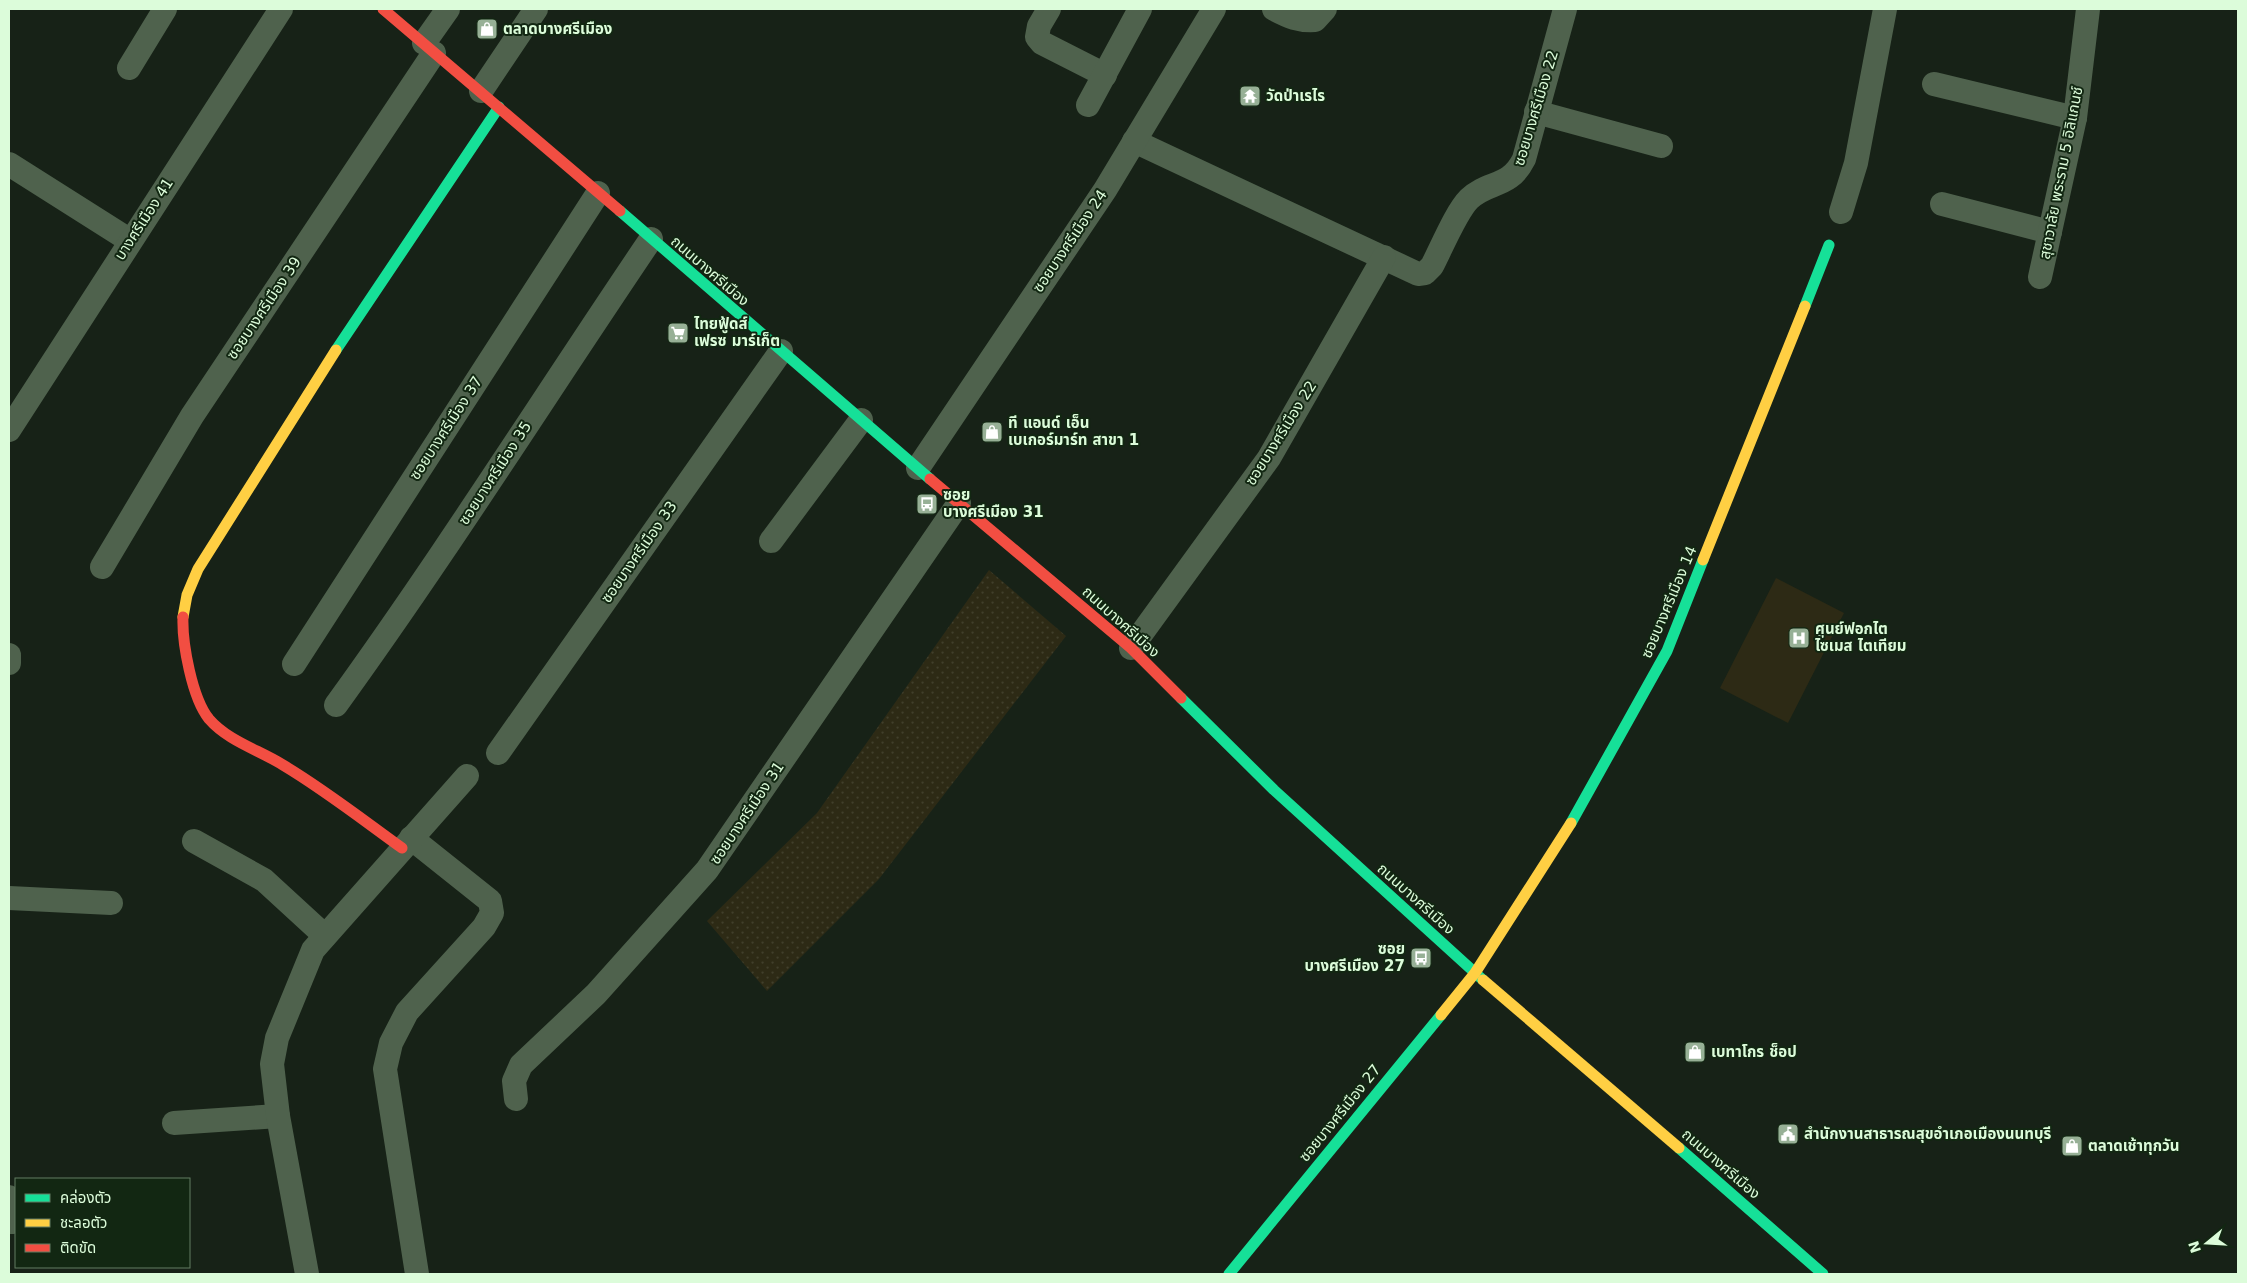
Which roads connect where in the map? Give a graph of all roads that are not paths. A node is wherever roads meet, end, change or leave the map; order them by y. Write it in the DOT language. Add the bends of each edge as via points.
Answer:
graph roads {
  1 [pos="165,9"];
  2 [pos="281,9"];
  3 [pos="383,9"];
  4 [pos="448,9"];
  5 [pos="536,9"];
  6 [pos="1049,9"];
  7 [pos="1140,9"];
  8 [pos="1214,9"];
  9 [pos="1274,9"];
  10 [pos="1325,9"];
  11 [pos="1565,9"];
  12 [pos="1885,9"];
  13 [pos="2088,9"];
  14 [pos="429,48"];
  15 [pos="129,68"];
  16 [pos="1104,75"];
  17 [pos="1934,84"];
  18 [pos="481,91"];
  19 [pos="1088,105"];
  20 [pos="499,107"];
  21 [pos="1536,112"];
  22 [pos="2075,118"];
  23 [pos="1134,141"];
  24 [pos="1661,146"];
  25 [pos="9,164"];
  26 [pos="598,193"];
  27 [pos="1942,204"];
  28 [pos="1841,212"];
  29 [pos="2050,232"];
  30 [pos="651,239"];
  31 [pos="130,240"];
  32 [pos="1829,245"];
  33 [pos="1384,257"];
  34 [pos="2040,277"];
  35 [pos="781,351"];
  36 [pos="861,420"];
  37 [pos="9,430"];
  38 [pos="918,468"];
  39 [pos="959,503"];
  40 [pos="771,541"];
  41 [pos="102,567"];
  42 [pos="1131,648"];
  43 [pos="9,655"];
  44 [pos="9,663"];
  45 [pos="294,664"];
  46 [pos="336,705"];
  47 [pos="498,753"];
  48 [pos="467,776"];
  49 [pos="194,841"];
  50 [pos="407,843"];
  51 [pos="9,898"];
  52 [pos="111,903"];
  53 [pos="326,936"];
  54 [pos="1475,973"];
  55 [pos="516,1099"];
  56 [pos="278,1116"];
  57 [pos="174,1123"];
  58 [pos="9,1197"];
  59 [pos="9,1222"];
  60 [pos="1819,1273"];
  61 [pos="307,1274"];
  62 [pos="417,1274"];
  63 [pos="1229,1274"];
  1 -- 15 [label="street"];
  2 -- 31 [label="street, บางศรีเมือง 41"];
  3 -- 14 [label="street, ถนนบางศรีเมือง"];
  4 -- 14 [label="street, ซอยบางศรีเมือง 39"];
  5 -- 18 [label="street"];
  6 -- 16 [label="street" via="1037,37 1042,43"];
  7 -- 16 [label="street"];
  8 -- 23 [label="street, ซอยบางศรีเมือง 24"];
  9 -- 10 [label="street" via="1302,21 1315,20"];
  11 -- 21 [label="street, ซอยบางศรีเมือง 22"];
  12 -- 28 [label="street" via="1856,164"];
  13 -- 22 [label="street, สุชาวาลัย พระราม 5 อิลิแกนซ์"];
  14 -- 18 [label="street, ถนนบางศรีเมือง"];
  14 -- 41 [label="street, ซอยบางศรีเมือง 39" via="192,416"];
  16 -- 19 [label="street"];
  17 -- 22 [label="street"];
  18 -- 20 [label="street, ถนนบางศรีเมือง"];
  20 -- 26 [label="street, ถนนบางศรีเมือง"];
  20 -- 50 [label="street" via="346,334 198,569 187,592 182,614 190,672 200,706 209,719 224,732 284,765"];
  21 -- 24 [label="street"];
  21 -- 33 [label="street, ซอยบางศรีเมือง 22" via="1518,170 1511,178 1470,198 1425,273 1418,274"];
  22 -- 29 [label="street, สุชาวาลัย พระราม 5 อิลิแกนซ์"];
  23 -- 33 [label="street, ซอยบางศรีเมือง 22"];
  23 -- 38 [label="street, ซอยบางศรีเมือง 24" via="1105,190"];
  25 -- 31 [label="street"];
  26 -- 30 [label="street, ถนนบางศรีเมือง"];
  26 -- 45 [label="street, ซอยบางศรีเมือง 37"];
  27 -- 29 [label="street"];
  29 -- 34 [label="street, สุชาวาลัย พระราม 5 อิลิแกนซ์"];
  30 -- 35 [label="street, ถนนบางศรีเมือง"];
  30 -- 46 [label="street, ซอยบางศรีเมือง 35" via="423,584"];
  31 -- 37 [label="street, บางศรีเมือง 41"];
  32 -- 54 [label="street, ซอยบางศรีเมือง 14" via="1667,651 1578,811"];
  33 -- 42 [label="street, ซอยบางศรีเมือง 22" via="1269,458"];
  35 -- 36 [label="street, ถนนบางศรีเมือง"];
  35 -- 47 [label="street, ซอยบางศรีเมือง 33"];
  36 -- 38 [label="street, ถนนบางศรีเมือง"];
  36 -- 40 [label="street"];
  38 -- 39 [label="street, ถนนบางศรีเมือง"];
  39 -- 42 [label="street, ถนนบางศรีเมือง"];
  39 -- 55 [label="street, ซอยบางศรีเมือง 31" via="707,870 596,994 521,1065 514,1081"];
  42 -- 54 [label="street, ถนนบางศรีเมือง" via="1274,790"];
  43 -- 44 [label="street"];
  48 -- 50 [label="street"];
  49 -- 53 [label="street" via="264,880"];
  50 -- 53 [label="street"];
  50 -- 62 [label="street" via="490,901 492,913 484,927 407,1012 391,1043 385,1069"];
  51 -- 52 [label="street"];
  53 -- 56 [label="street" via="313,950 277,1038 272,1064"];
  54 -- 60 [label="street, ถนนบางศรีเมือง" via="1782,1236"];
  54 -- 63 [label="street, ซอยบางศรีเมือง 27"];
  56 -- 57 [label="street"];
  56 -- 61 [label="street"];
  58 -- 59 [label="street" via="12,1222"];
}
